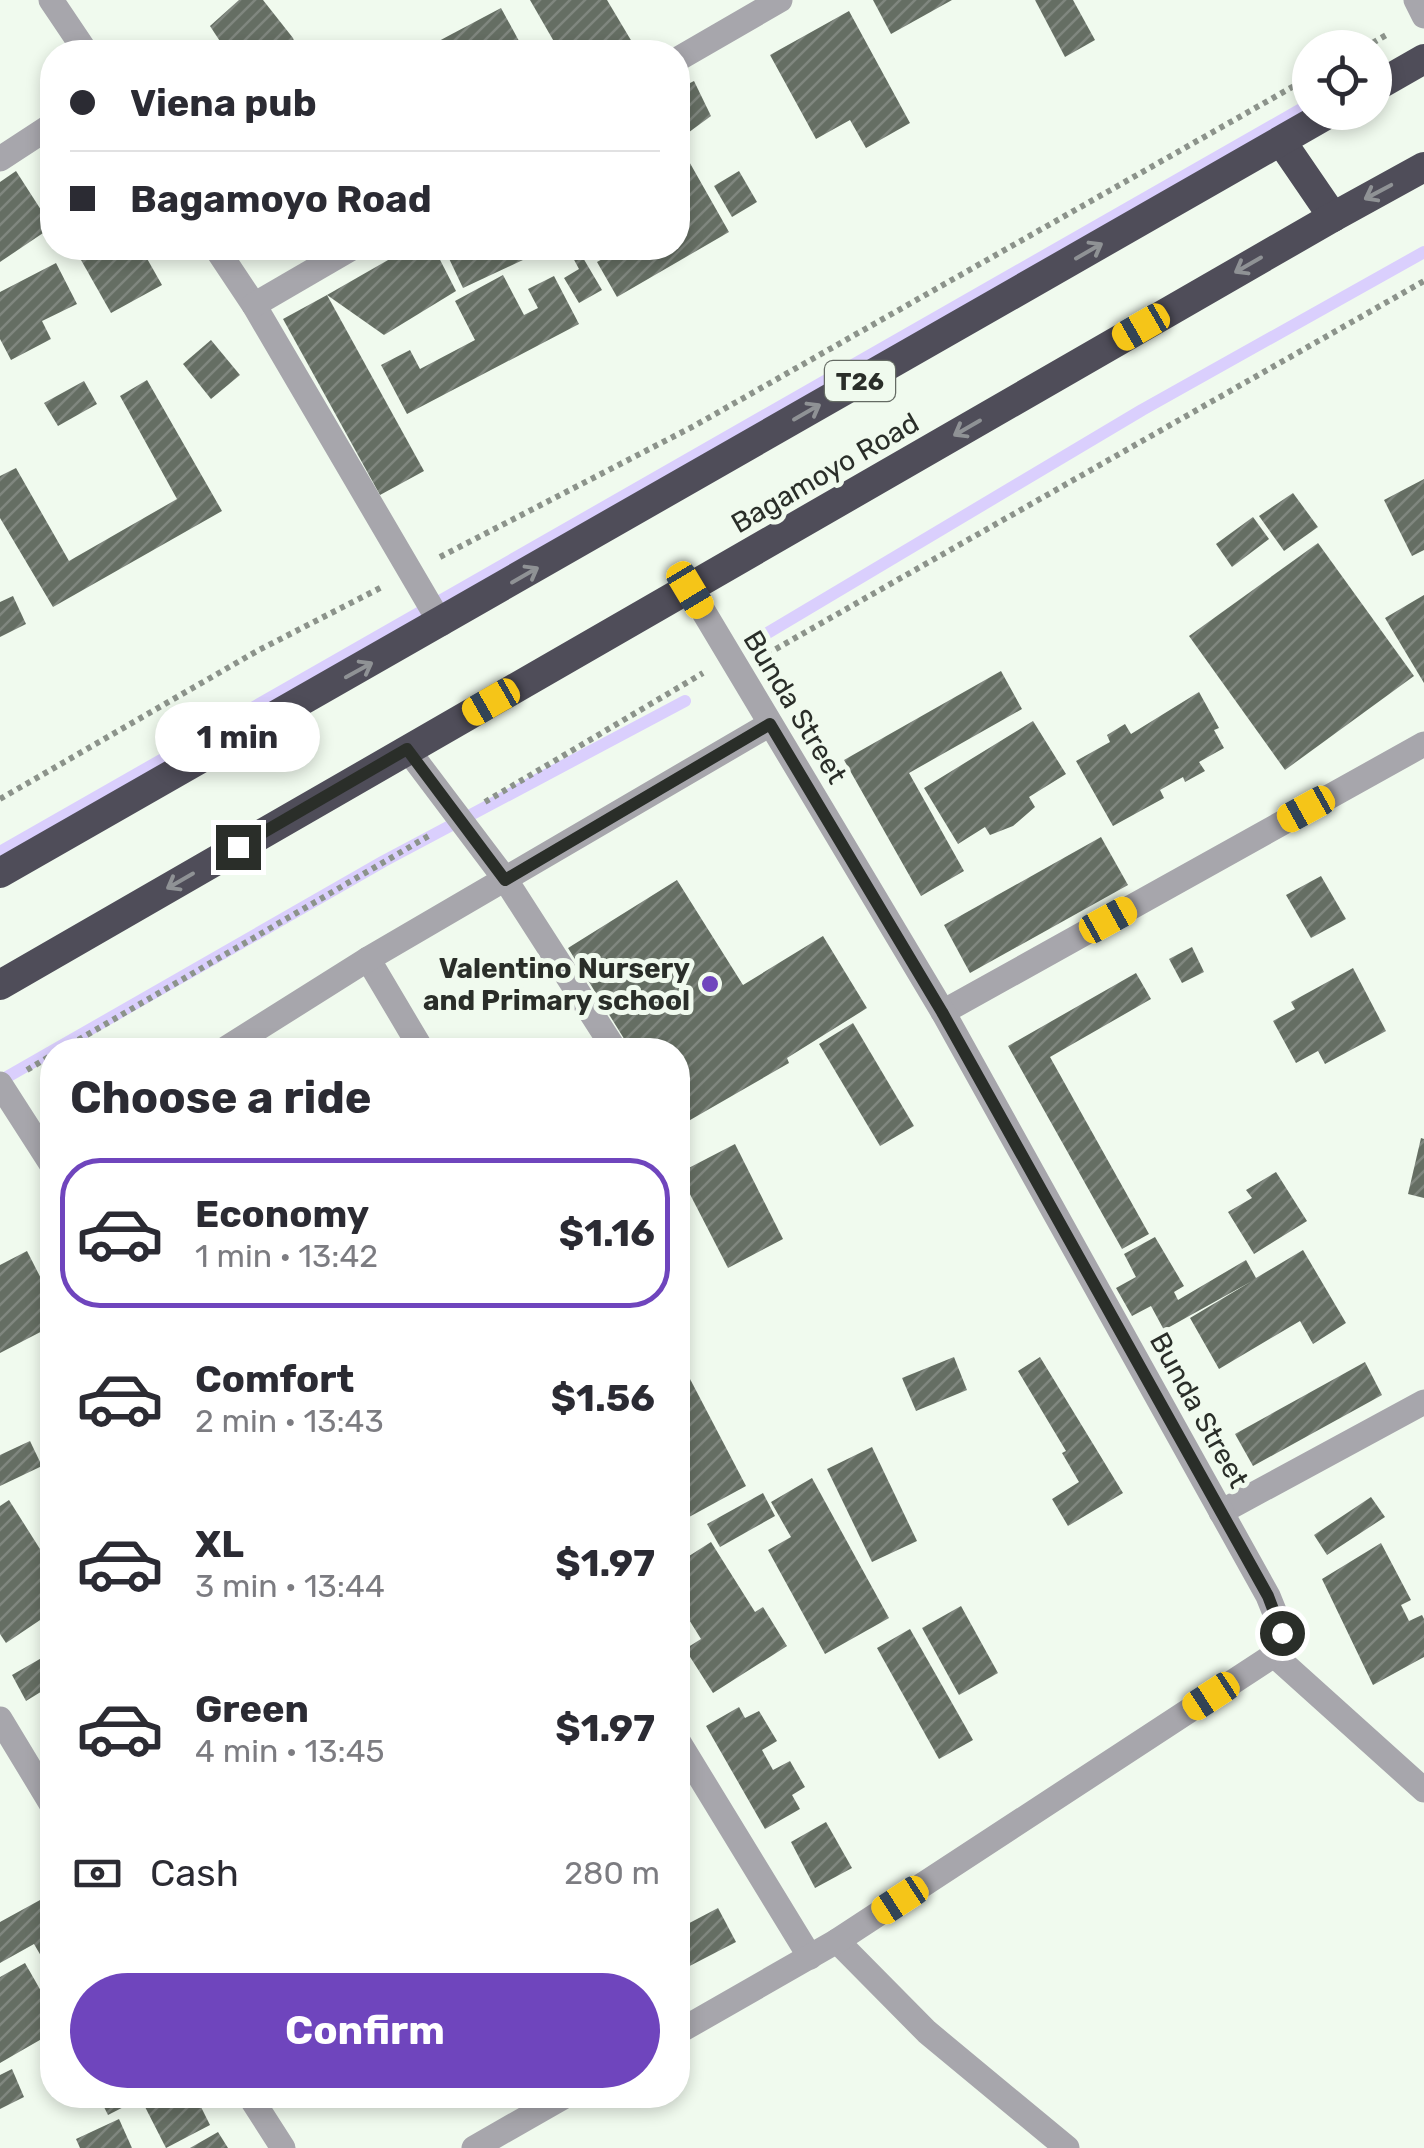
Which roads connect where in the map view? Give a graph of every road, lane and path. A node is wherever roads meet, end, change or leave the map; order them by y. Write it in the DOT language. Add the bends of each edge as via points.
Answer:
graph roads {
  1 [pos="51,0"];
  2 [pos="780,0"];
  3 [pos="1416,0"];
  4 [pos="1424,16"];
  5 [pos="78,40"];
  6 [pos="690,52"];
  7 [pos="1424,58"];
  8 [pos="1392,77"];
  9 [pos="1292,88"];
  10 [pos="1300,130"];
  11 [pos="40,133"];
  12 [pos="1281,141"];
  13 [pos="0,158"];
  14 [pos="1424,167"];
  15 [pos="1333,216"];
  16 [pos="224,260"];
  17 [pos="331,260"];
  18 [pos="254,304"];
  19 [pos="432,561"];
  20 [pos="397,579"];
  21 [pos="690,590"];
  22 [pos="441,624"];
  23 [pos="770,724"];
  24 [pos="1424,744"];
  25 [pos="407,749"];
  26 [pos="0,800"];
  27 [pos="0,873"];
  28 [pos="505,880"];
  29 [pos="368,959"];
  30 [pos="0,984"];
  31 [pos="942,1012"];
  32 [pos="242,1038"];
  33 [pos="415,1038"];
  34 [pos="607,1038"];
  35 [pos="0,1084"];
  36 [pos="40,1146"];
  37 [pos="1424,1402"];
  38 [pos="1221,1512"];
  39 [pos="1274,1654"];
  40 [pos="0,1718"];
  41 [pos="690,1761"];
  42 [pos="40,1784"];
  43 [pos="1424,1790"];
  44 [pos="837,1941"];
  45 [pos="810,1956"];
  46 [pos="690,2025"];
  47 [pos="257,2108"];
  48 [pos="544,2108"];
  49 [pos="283,2148"];
  50 [pos="474,2148"];
  51 [pos="1067,2148"];
  1 -- 5 [label="street"];
  2 -- 6 [label="street"];
  3 -- 4 [label="street"];
  7 -- 8 [label="highway"];
  9 -- 19 [label="path" via="694,426"];
  10 -- 12 [label="highway, T26"];
  11 -- 13 [label="street"];
  12 -- 15 [label="highway"];
  22 -- 12 [label="highway, T26, one-way"];
  14 -- 15 [label="highway, Bagamoyo Road, one-way"];
  15 -- 21 [label="highway, Bagamoyo Road, one-way"];
  16 -- 18 [label="street"];
  17 -- 18 [label="street"];
  18 -- 22 [label="street"];
  20 -- 26 [label="path" via="257,651"];
  21 -- 23 [label="street, Bunda Street"];
  21 -- 25 [label="highway, Bagamoyo Road"];
  27 -- 22 [label="highway, T26, one-way"];
  23 -- 28 [label="street"];
  23 -- 31 [label="street, Bunda Street"];
  24 -- 31 [label="street"];
  25 -- 28 [label="street"];
  25 -- 30 [label="highway, Bagamoyo Road, one-way"];
  28 -- 29 [label="street"];
  28 -- 34 [label="street"];
  29 -- 32 [label="street"];
  29 -- 33 [label="street"];
  31 -- 38 [label="street, Bunda Street"];
  35 -- 36 [label="street"];
  37 -- 38 [label="street"];
  38 -- 39 [label="street, Bunda Street" via="1282,1633"];
  39 -- 43 [label="street"];
  39 -- 44 [label="street"];
  40 -- 42 [label="street"];
  41 -- 45 [label="street"];
  44 -- 45 [label="street"];
  44 -- 51 [label="street" via="927,2032"];
  45 -- 46 [label="street"];
  47 -- 49 [label="street"];
  48 -- 50 [label="street"];
}
